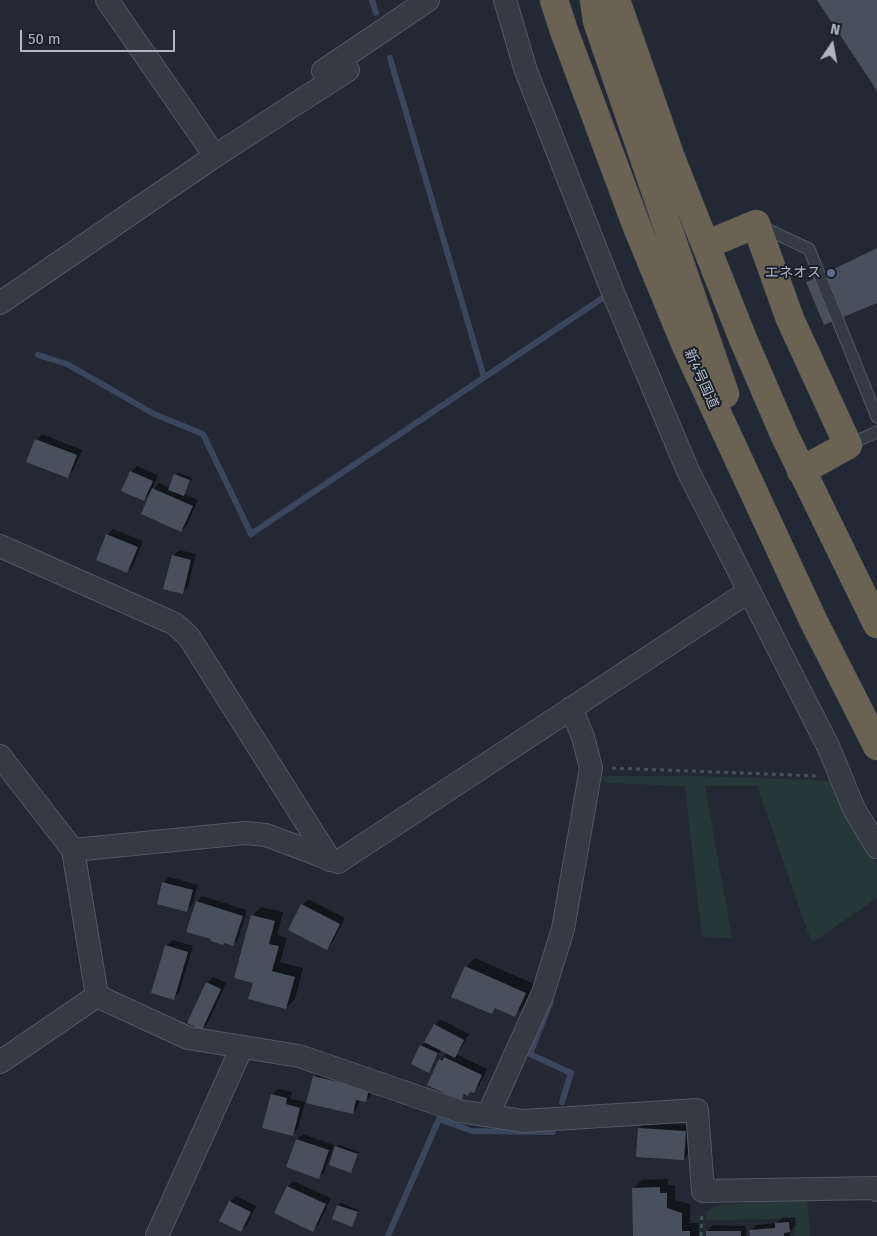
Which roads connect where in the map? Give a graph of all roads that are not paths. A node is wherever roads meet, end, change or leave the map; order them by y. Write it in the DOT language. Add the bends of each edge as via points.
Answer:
graph roads {
  1 [pos="108,0"];
  2 [pos="428,0"];
  3 [pos="505,0"];
  4 [pos="554,0"];
  5 [pos="594,0"];
  6 [pos="616,0"];
  7 [pos="348,70"];
  8 [pos="302,99"];
  9 [pos="215,156"];
  10 [pos="756,224"];
  11 [pos="706,245"];
  12 [pos="0,303"];
  13 [pos="877,417"];
  14 [pos="877,432"];
  15 [pos="848,445"];
  16 [pos="801,471"];
  17 [pos="754,494"];
  18 [pos="0,546"];
  19 [pos="748,592"];
  20 [pos="877,624"];
  21 [pos="572,708"];
  22 [pos="877,746"];
  23 [pos="0,756"];
  24 [pos="877,847"];
  25 [pos="72,850"];
  26 [pos="330,860"];
  27 [pos="97,996"];
  28 [pos="242,1047"];
  29 [pos="0,1062"];
  30 [pos="488,1115"];
  31 [pos="877,1190"];
  32 [pos="157,1236"];
  1 -- 9 [label="street"];
  2 -- 8 [label="street" via="316,76"];
  3 -- 19 [label="street" via="526,71 612,290 688,471"];
  4 -- 17 [label="highway, 新4号国道" via="637,227 686,346"];
  5 -- 17 [label="highway" via="597,21 723,388"];
  6 -- 11 [label="highway" via="671,158"];
  7 -- 8 [label="street"];
  8 -- 9 [label="street"];
  9 -- 12 [label="street"];
  10 -- 11 [label="highway"];
  10 -- 13 [label="lane" via="809,249"];
  10 -- 15 [label="highway" via="790,319"];
  11 -- 16 [label="highway"];
  14 -- 15 [label="lane"];
  15 -- 16 [label="highway"];
  16 -- 20 [label="highway"];
  17 -- 22 [label="highway, 新4号国道"];
  18 -- 26 [label="street" via="175,624 189,636"];
  19 -- 21 [label="street"];
  19 -- 24 [label="street" via="828,746 854,809"];
  21 -- 26 [label="street" via="338,862"];
  21 -- 30 [label="street" via="591,768 563,929 542,993"];
  23 -- 25 [label="street"];
  25 -- 26 [label="street" via="245,833 266,835"];
  25 -- 27 [label="street"];
  27 -- 28 [label="street" via="188,1038"];
  27 -- 29 [label="street"];
  28 -- 30 [label="street" via="299,1056 459,1111"];
  28 -- 32 [label="street"];
  30 -- 31 [label="street" via="523,1121 697,1110 703,1191"];
}
